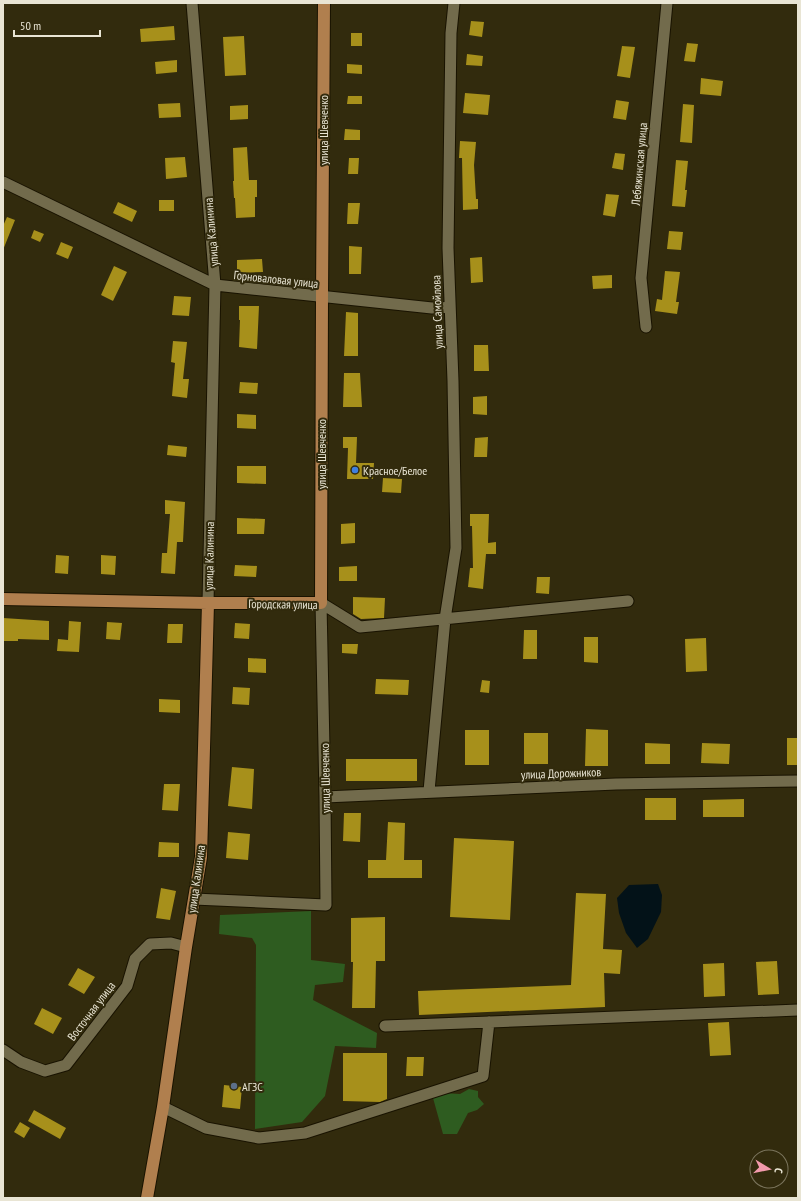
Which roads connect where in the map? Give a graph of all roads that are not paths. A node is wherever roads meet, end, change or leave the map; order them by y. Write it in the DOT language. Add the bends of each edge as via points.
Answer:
graph roads {
  1 [pos="192,3"];
  2 [pos="324,3"];
  3 [pos="454,3"];
  4 [pos="667,3"];
  5 [pos="3,182"];
  6 [pos="215,285"];
  7 [pos="322,297"];
  8 [pos="450,307"];
  9 [pos="646,327"];
  10 [pos="3,599"];
  11 [pos="628,601"];
  12 [pos="208,603"];
  13 [pos="321,603"];
  14 [pos="445,619"];
  15 [pos="798,781"];
  16 [pos="428,791"];
  17 [pos="325,797"];
  18 [pos="194,900"];
  19 [pos="186,947"];
  20 [pos="798,1010"];
  21 [pos="489,1022"];
  22 [pos="385,1026"];
  23 [pos="3,1050"];
  24 [pos="163,1106"];
  25 [pos="147,1198"];
  1 -- 6 [label="street, улица Калинина"];
  2 -- 7 [label="main road, улица Шевченко"];
  3 -- 8 [label="street, улица Самойлова" via="449,159"];
  4 -- 9 [label="street, Лебяжинская улица" via="641,278"];
  5 -- 6 [label="street, Горноваловая улица"];
  6 -- 7 [label="street, Горноваловая улица"];
  6 -- 12 [label="street, улица Калинина"];
  7 -- 8 [label="street, Горноваловая улица" via="432,308"];
  7 -- 13 [label="main road, улица Шевченко"];
  8 -- 14 [label="street, улица Самойлова" via="456,548"];
  10 -- 12 [label="main road, Городская улица"];
  11 -- 14 [label="street, Городская улица"];
  12 -- 13 [label="main road, Городская улица"];
  12 -- 18 [label="main road, улица Калинина" via="201,857"];
  13 -- 14 [label="street, Городская улица" via="360,627"];
  13 -- 17 [label="street, улица Шевченко"];
  14 -- 16 [label="street, улица Самойлова"];
  15 -- 16 [label="street, улица Дорожников"];
  16 -- 17 [label="street, улица Дорожников"];
  17 -- 18 [label="street, улица Шевченко" via="326,905"];
  18 -- 19 [label="main road, улица Калинина"];
  19 -- 23 [label="street, Восточная улица" via="171,943 150,944 135,959 127,986 66,1065 45,1071 21,1062"];
  19 -- 24 [label="main road, улица Калинина"];
  20 -- 21 [label="street"];
  21 -- 22 [label="street"];
  21 -- 24 [label="street" via="483,1076 305,1133 259,1138 206,1128"];
  24 -- 25 [label="main road, улица Калинина"];
}
